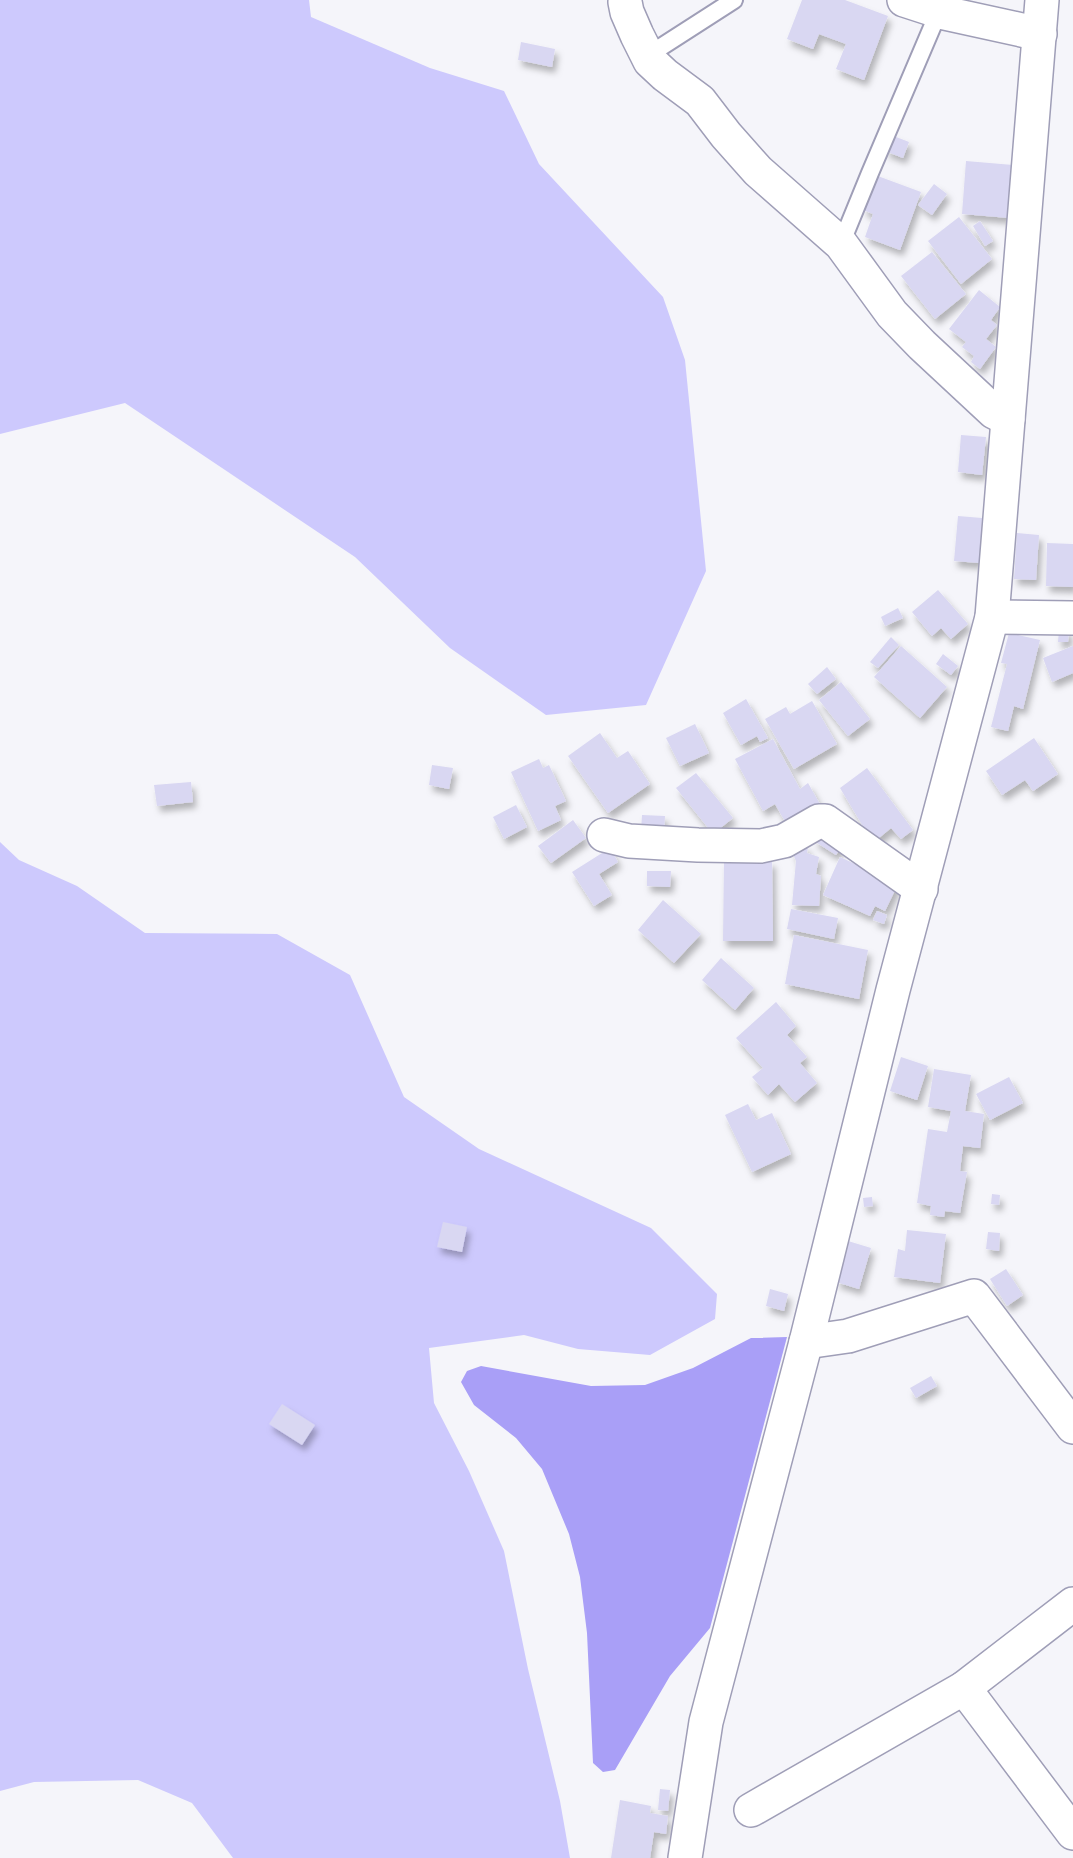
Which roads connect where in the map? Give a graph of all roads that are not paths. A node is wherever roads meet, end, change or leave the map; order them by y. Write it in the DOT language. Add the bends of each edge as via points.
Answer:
graph roads {
  1 [pos="734,0"];
  2 [pos="904,0"];
  3 [pos="1042,0"];
  4 [pos="625,2"];
  5 [pos="944,8"];
  6 [pos="1040,34"];
  7 [pos="648,56"];
  8 [pos="841,244"];
  9 [pos="1008,419"];
  10 [pos="992,617"];
  11 [pos="1073,618"];
  12 [pos="604,835"];
  13 [pos="921,889"];
  14 [pos="806,1342"];
  15 [pos="1073,1426"];
  16 [pos="1073,1604"];
  17 [pos="964,1688"];
  18 [pos="752,1810"];
  19 [pos="1073,1833"];
  20 [pos="685,1858"];
  1 -- 7 [label="lane"];
  2 -- 5 [label="street"];
  3 -- 6 [label="street"];
  4 -- 7 [label="street"];
  5 -- 6 [label="street"];
  5 -- 8 [label="lane"];
  6 -- 9 [label="street"];
  7 -- 8 [label="street" via="700,102 758,171"];
  8 -- 9 [label="street" via="892,314 994,412"];
  9 -- 10 [label="street"];
  10 -- 11 [label="street"];
  10 -- 13 [label="street"];
  12 -- 13 [label="street" via="698,845 761,846 784,841 825,821"];
  13 -- 14 [label="street"];
  14 -- 15 [label="street" via="848,1336 974,1296"];
  14 -- 20 [label="street" via="706,1722"];
  16 -- 17 [label="street"];
  17 -- 18 [label="street"];
  17 -- 19 [label="street"];
}
